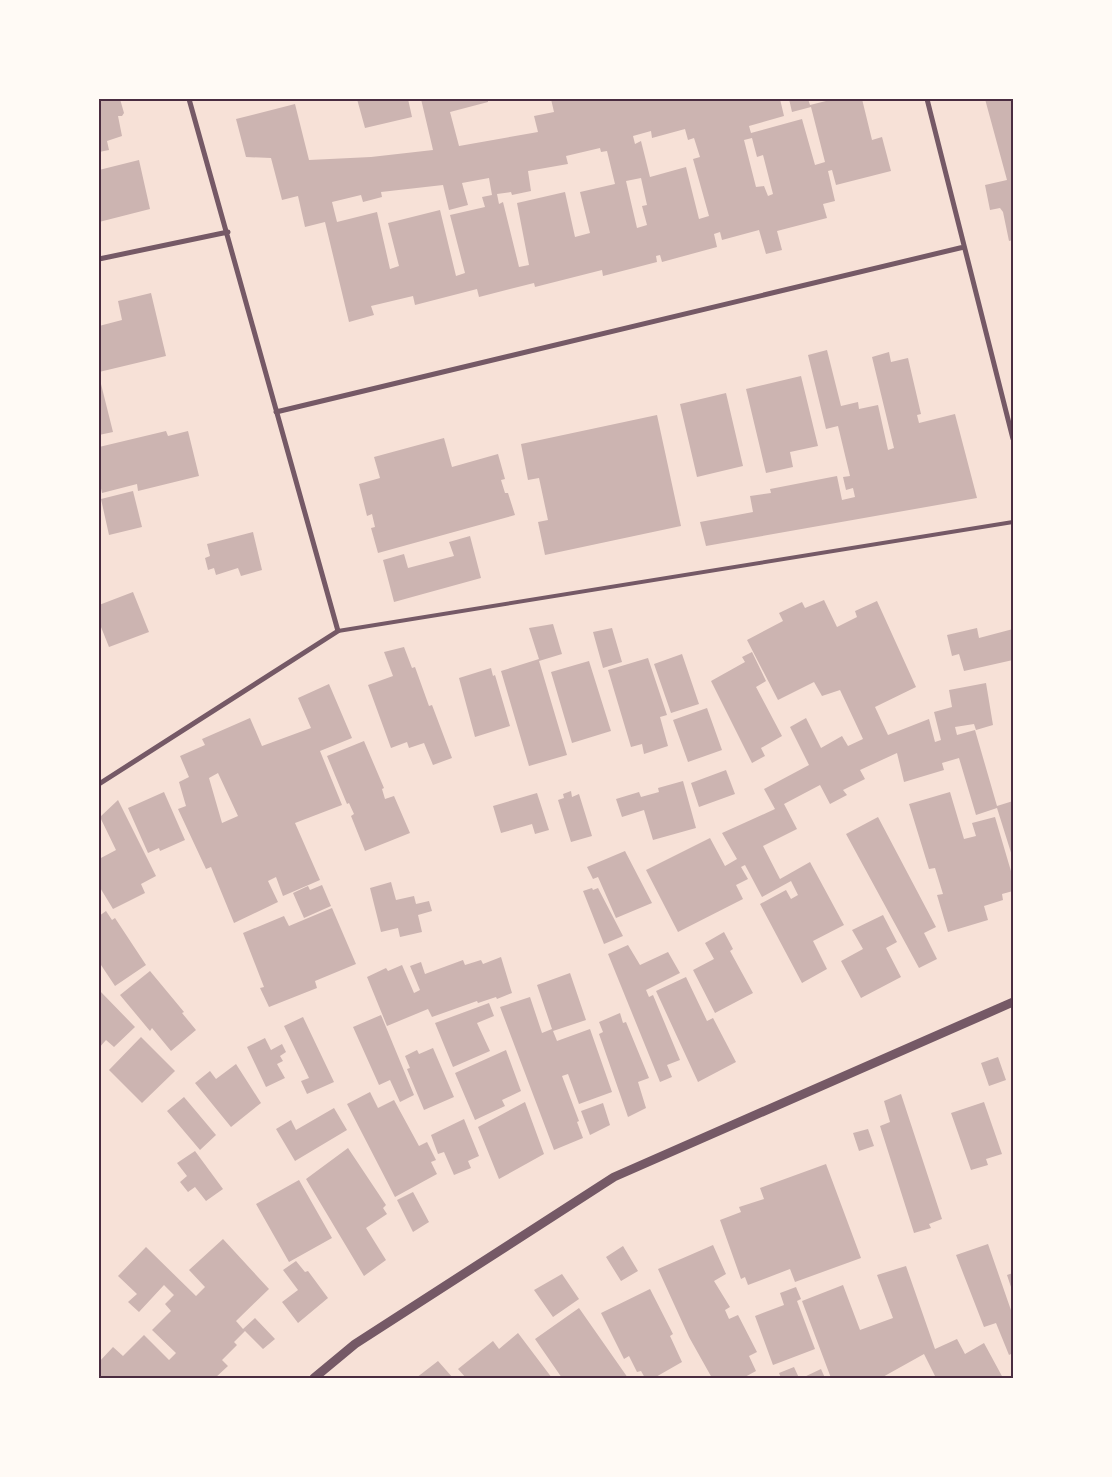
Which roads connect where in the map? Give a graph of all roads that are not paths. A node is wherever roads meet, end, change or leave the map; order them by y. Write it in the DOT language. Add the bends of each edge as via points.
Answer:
graph roads {
  1 [pos="189,99"];
  2 [pos="927,99"];
  3 [pos="228,232"];
  4 [pos="964,247"];
  5 [pos="99,259"];
  6 [pos="276,412"];
  7 [pos="1013,439"];
  8 [pos="1013,522"];
  9 [pos="338,631"];
  10 [pos="99,784"];
  11 [pos="1013,1002"];
  12 [pos="314,1378"];
  1 -- 3 [label="street"];
  2 -- 4 [label="street"];
  3 -- 5 [label="street"];
  3 -- 6 [label="street"];
  4 -- 6 [label="street"];
  4 -- 7 [label="street"];
  6 -- 9 [label="street"];
  8 -- 9 [label="lane"];
  9 -- 10 [label="street"];
  11 -- 12 [label="street" via="614,1177 355,1344"];
}
